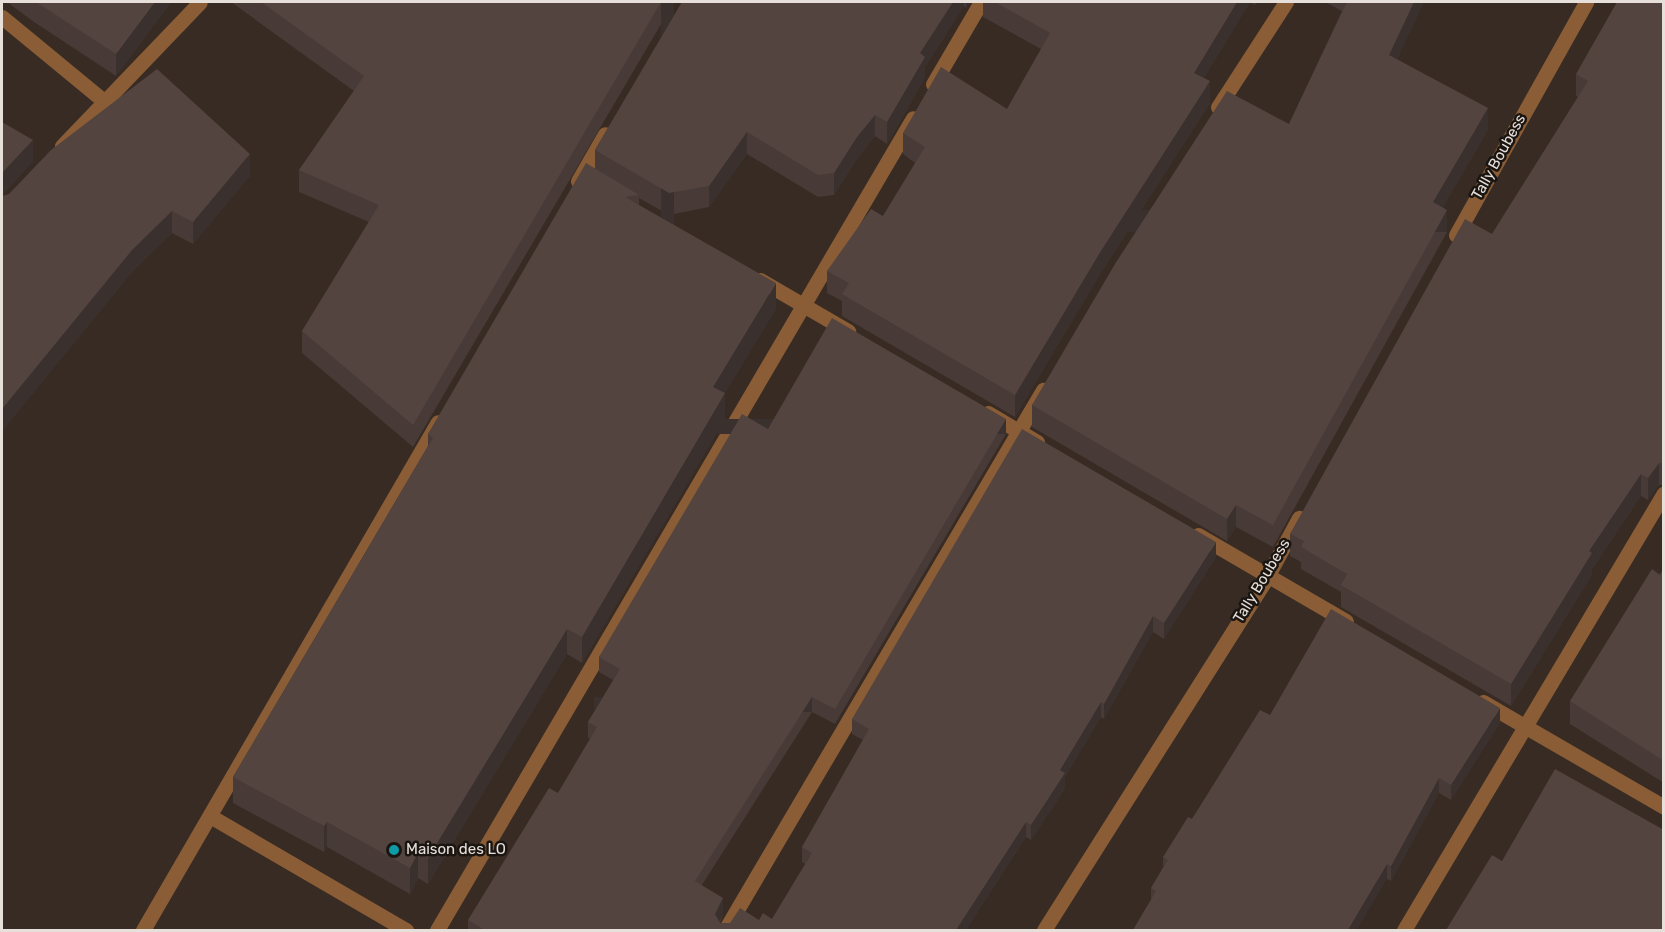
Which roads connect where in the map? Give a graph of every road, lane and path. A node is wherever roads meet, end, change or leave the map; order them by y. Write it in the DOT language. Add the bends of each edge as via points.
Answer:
graph roads {
  1 [pos="200,2"];
  2 [pos="981,2"];
  3 [pos="1286,2"];
  4 [pos="1586,2"];
  5 [pos="2,17"];
  6 [pos="104,101"];
  7 [pos="1209,121"];
  8 [pos="611,124"];
  9 [pos="52,156"];
  10 [pos="569,196"];
  11 [pos="1447,252"];
  12 [pos="750,274"];
  13 [pos="803,305"];
  14 [pos="865,341"];
  15 [pos="1048,381"];
  16 [pos="978,407"];
  17 [pos="443,413"];
  18 [pos="1018,431"];
  19 [pos="1048,448"];
  20 [pos="1664,492"];
  21 [pos="1308,502"];
  22 [pos="1188,529"];
  23 [pos="1268,575"];
  24 [pos="1360,629"];
  25 [pos="1473,696"];
  26 [pos="1525,726"];
  27 [pos="1664,807"];
  28 [pos="210,816"];
  29 [pos="143,930"];
  30 [pos="406,930"];
  31 [pos="437,930"];
  32 [pos="725,930"];
  33 [pos="1044,930"];
  34 [pos="1404,930"];
  1 -- 6 [label="street"];
  2 -- 13 [label="street"];
  3 -- 7 [label="street"];
  4 -- 11 [label="street, Tally Boubess"];
  5 -- 6 [label="street"];
  6 -- 9 [label="street"];
  8 -- 10 [label="street" via="586,178"];
  12 -- 13 [label="street"];
  13 -- 14 [label="street"];
  13 -- 31 [label="street"];
  15 -- 18 [label="street"];
  16 -- 18 [label="street"];
  17 -- 28 [label="street"];
  18 -- 19 [label="street"];
  18 -- 32 [label="street"];
  20 -- 26 [label="street"];
  21 -- 23 [label="street, Tally Boubess"];
  22 -- 23 [label="street"];
  23 -- 24 [label="street"];
  23 -- 33 [label="street, Tally Boubess"];
  25 -- 26 [label="street"];
  26 -- 27 [label="street"];
  26 -- 34 [label="street"];
  28 -- 29 [label="street"];
  28 -- 30 [label="street"];
}
